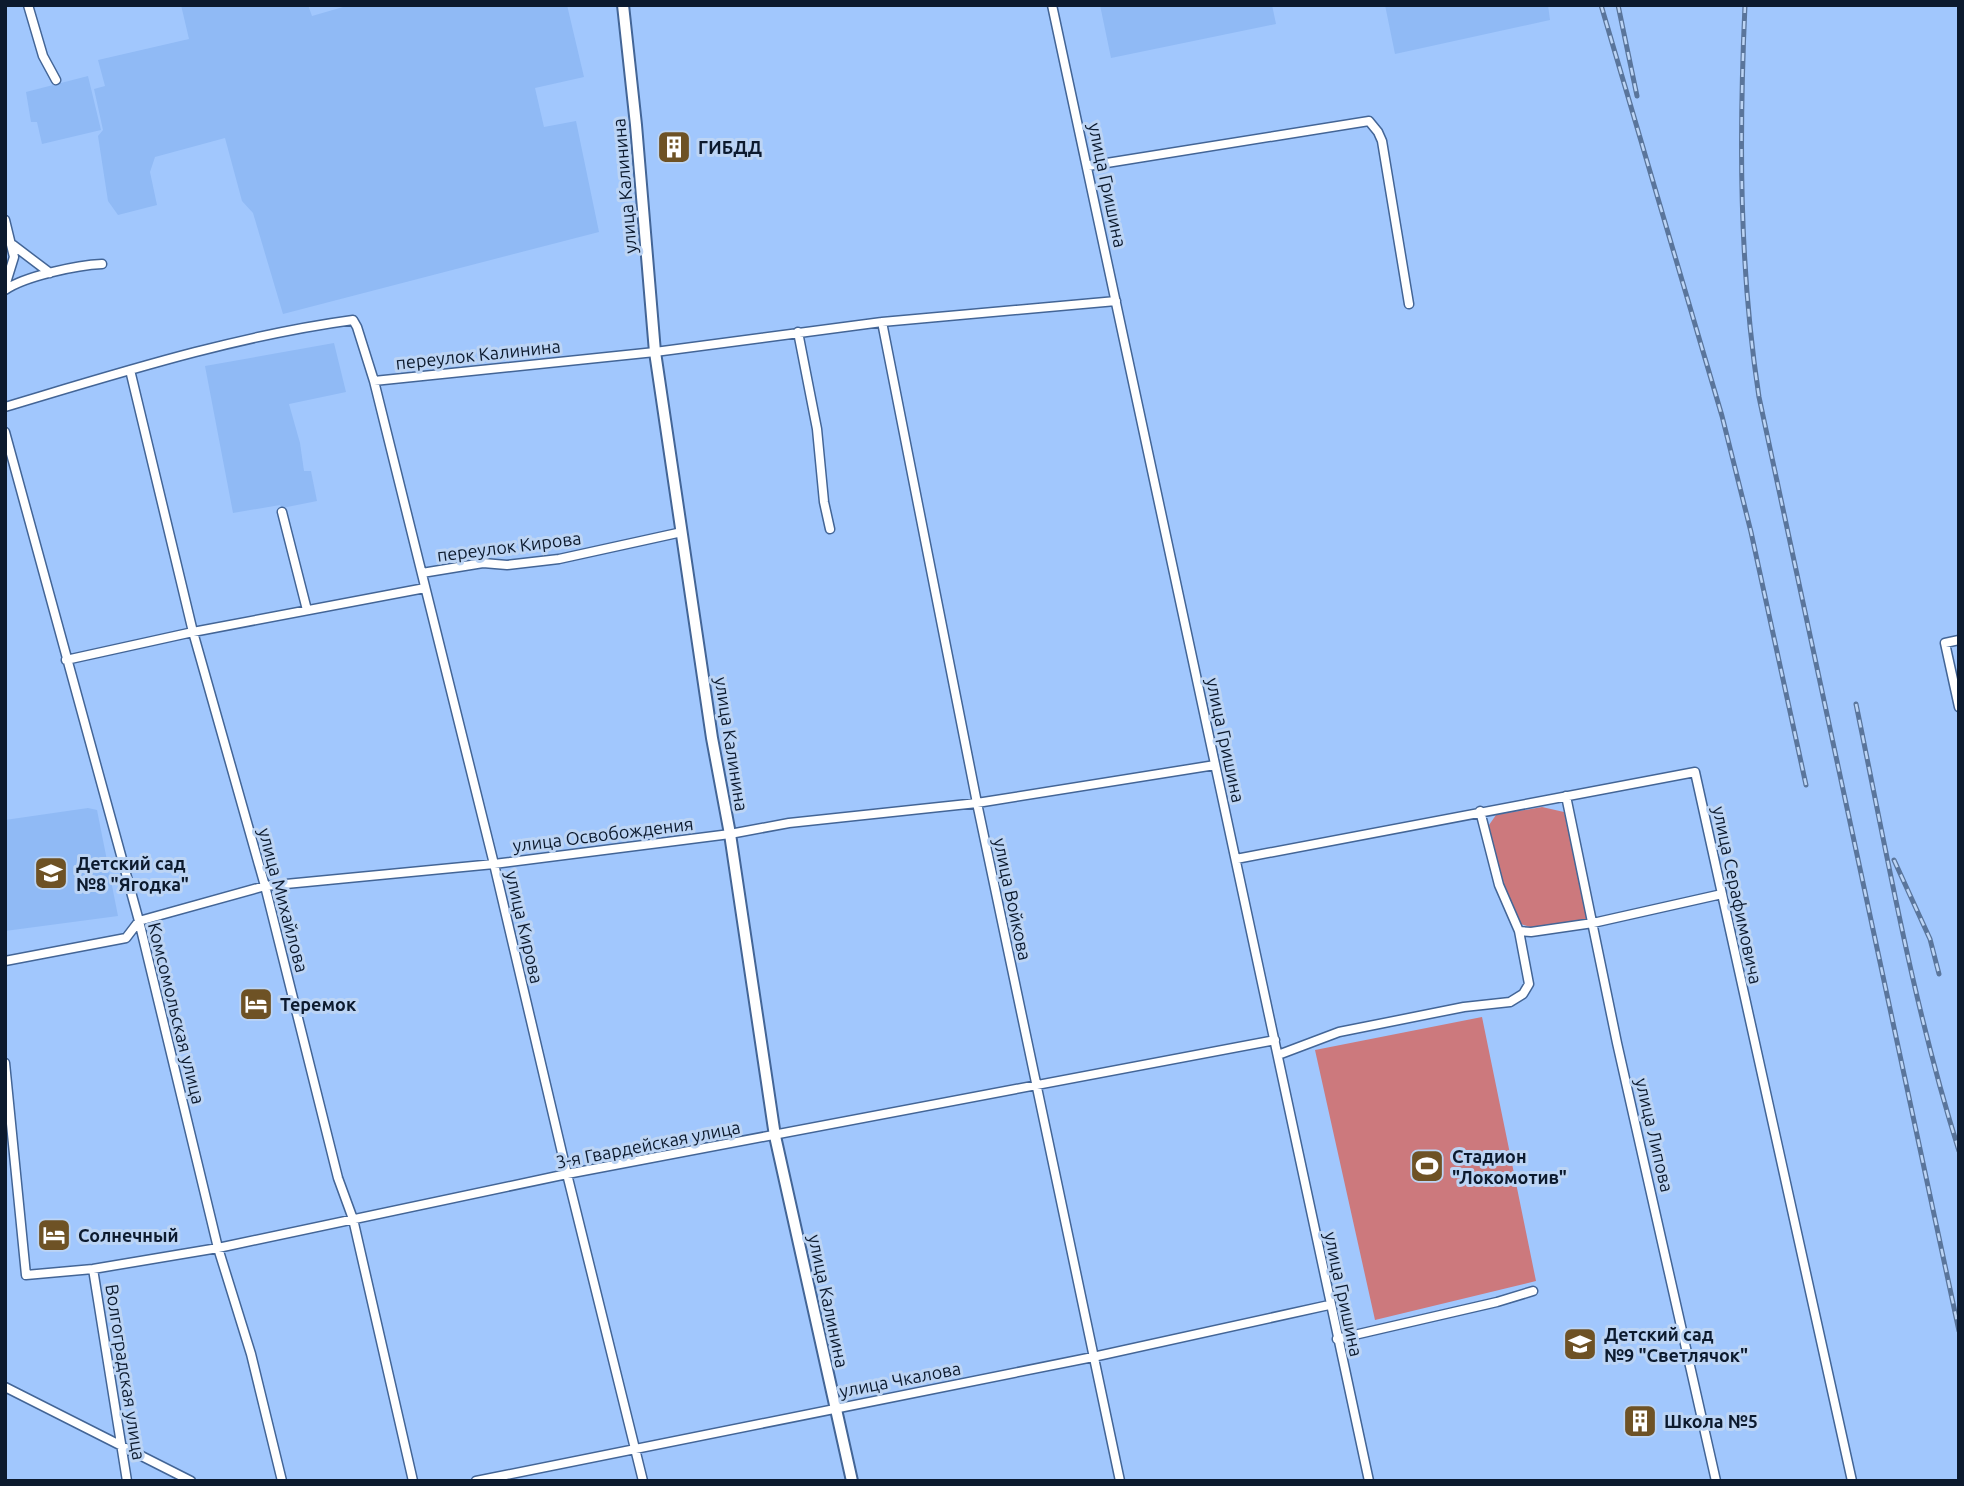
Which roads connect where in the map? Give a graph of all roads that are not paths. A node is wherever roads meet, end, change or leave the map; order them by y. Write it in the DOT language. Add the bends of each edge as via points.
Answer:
graph roads {
  1 [pos="28,5"];
  2 [pos="623,5"];
  3 [pos="1052,5"];
  4 [pos="56,80"];
  5 [pos="1088,166"];
  6 [pos="5,220"];
  7 [pos="13,245"];
  8 [pos="102,264"];
  9 [pos="51,274"];
  10 [pos="5,288"];
  11 [pos="1116,300"];
  12 [pos="1409,304"];
  13 [pos="882,322"];
  14 [pos="798,332"];
  15 [pos="655,352"];
  16 [pos="130,370"];
  17 [pos="373,381"];
  18 [pos="5,407"];
  19 [pos="5,432"];
  20 [pos="282,512"];
  21 [pos="831,529"];
  22 [pos="682,531"];
  23 [pos="422,573"];
  24 [pos="425,587"];
  25 [pos="307,610"];
  26 [pos="192,632"];
  27 [pos="1959,640"];
  28 [pos="66,660"];
  29 [pos="1959,707"];
  30 [pos="1215,765"];
  31 [pos="1566,796"];
  32 [pos="977,803"];
  33 [pos="1479,811"];
  34 [pos="730,834"];
  35 [pos="1236,859"];
  36 [pos="494,864"];
  37 [pos="265,886"];
  38 [pos="1721,894"];
  39 [pos="139,921"];
  40 [pos="1593,923"];
  41 [pos="1519,931"];
  42 [pos="5,961"];
  43 [pos="1275,1040"];
  44 [pos="1278,1055"];
  45 [pos="5,1063"];
  46 [pos="1036,1085"];
  47 [pos="775,1136"];
  48 [pos="567,1174"];
  49 [pos="353,1219"];
  50 [pos="218,1248"];
  51 [pos="93,1269"];
  52 [pos="1533,1291"];
  53 [pos="1329,1306"];
  54 [pos="1337,1339"];
  55 [pos="1093,1357"];
  56 [pos="5,1387"];
  57 [pos="835,1409"];
  58 [pos="122,1446"];
  59 [pos="636,1448"];
  60 [pos="127,1481"];
  61 [pos="191,1481"];
  62 [pos="282,1481"];
  63 [pos="413,1481"];
  64 [pos="477,1481"];
  65 [pos="643,1481"];
  66 [pos="852,1481"];
  67 [pos="1120,1481"];
  68 [pos="1369,1481"];
  69 [pos="1716,1481"];
  70 [pos="1852,1481"];
  1 -- 4 [label="street" via="43,56"];
  2 -- 15 [label="street, улица Калинина"];
  3 -- 5 [label="street, улица Гришина"];
  5 -- 11 [label="street, улица Гришина"];
  5 -- 12 [label="street" via="1369,121 1381,141"];
  6 -- 7 [label="street"];
  7 -- 9 [label="street"];
  7 -- 10 [label="street" via="12,271"];
  8 -- 9 [label="street"];
  9 -- 10 [label="street"];
  11 -- 13 [label="street, переулок Калинина"];
  11 -- 30 [label="street, улица Гришина"];
  13 -- 14 [label="street, переулок Калинина"];
  13 -- 32 [label="street, улица Войкова"];
  14 -- 15 [label="street, переулок Калинина"];
  14 -- 21 [label="street"];
  15 -- 17 [label="street, переулок Калинина"];
  15 -- 22 [label="street, улица Калинина"];
  16 -- 17 [label="street, переулок Калинина" via="353,320"];
  16 -- 18 [label="street, переулок Калинина"];
  16 -- 26 [label="street, улица Михайлова"];
  17 -- 23 [label="street, улица Кирова"];
  19 -- 28 [label="street, Комсомольская улица"];
  20 -- 25 [label="street"];
  22 -- 23 [label="street, переулок Кирова" via="559,559 483,563"];
  22 -- 34 [label="street, улица Калинина"];
  23 -- 24 [label="street, улица Кирова"];
  24 -- 25 [label="street"];
  24 -- 36 [label="street, улица Кирова"];
  25 -- 26 [label="street"];
  26 -- 28 [label="street"];
  26 -- 37 [label="street, улица Михайлова"];
  27 -- 29 [label="street" via="1945,643"];
  28 -- 39 [label="street, Комсомольская улица"];
  30 -- 32 [label="street, улица Освобождения"];
  30 -- 35 [label="street, улица Гришина"];
  31 -- 33 [label="street, улица Серафимовича"];
  31 -- 38 [label="street, улица Серафимовича" via="1695,772"];
  31 -- 40 [label="street, улица Липова"];
  32 -- 34 [label="street, улица Освобождения" via="789,823"];
  32 -- 46 [label="street, улица Войкова"];
  33 -- 35 [label="street, улица Серафимовича"];
  33 -- 41 [label="street" via="1506,907"];
  34 -- 36 [label="street, улица Освобождения"];
  34 -- 47 [label="street, улица Калинина"];
  35 -- 43 [label="street, улица Гришина"];
  36 -- 37 [label="street, улица Освобождения"];
  36 -- 48 [label="street, улица Кирова"];
  37 -- 39 [label="street, улица Освобождения"];
  37 -- 49 [label="street, улица Михайлова" via="315,1092"];
  38 -- 40 [label="street"];
  38 -- 70 [label="street, улица Серафимовича"];
  39 -- 42 [label="street, улица Освобождения" via="126,938"];
  39 -- 50 [label="street, Комсомольская улица"];
  40 -- 41 [label="street"];
  40 -- 69 [label="street, улица Липова"];
  41 -- 44 [label="street" via="1529,984 1510,1002 1339,1032"];
  43 -- 44 [label="street, улица Гришина"];
  43 -- 46 [label="street, 3-я Гвардейская улица"];
  44 -- 53 [label="street, улица Гришина"];
  45 -- 51 [label="street, 3-я Гвардейская улица" via="26,1275"];
  46 -- 47 [label="street, 3-я Гвардейская улица"];
  46 -- 55 [label="street, улица Войкова"];
  47 -- 48 [label="street, 3-я Гвардейская улица"];
  47 -- 57 [label="street, улица Калинина"];
  48 -- 49 [label="street, 3-я Гвардейская улица"];
  48 -- 59 [label="street, улица Кирова"];
  49 -- 50 [label="street, 3-я Гвардейская улица"];
  49 -- 63 [label="street, улица Михайлова"];
  50 -- 51 [label="street, 3-я Гвардейская улица"];
  50 -- 62 [label="street, Комсомольская улица" via="251,1354"];
  51 -- 58 [label="street, Волгоградская улица"];
  52 -- 54 [label="street"];
  53 -- 54 [label="street, улица Гришина"];
  53 -- 55 [label="street, улица Чкалова"];
  54 -- 68 [label="street, улица Гришина"];
  55 -- 57 [label="street, улица Чкалова"];
  55 -- 67 [label="street, улица Войкова"];
  56 -- 58 [label="street"];
  57 -- 59 [label="street, улица Чкалова"];
  57 -- 66 [label="street, улица Калинина"];
  58 -- 60 [label="street, Волгоградская улица"];
  58 -- 61 [label="street"];
  59 -- 64 [label="street, улица Чкалова"];
  59 -- 65 [label="street, улица Кирова"];
}
